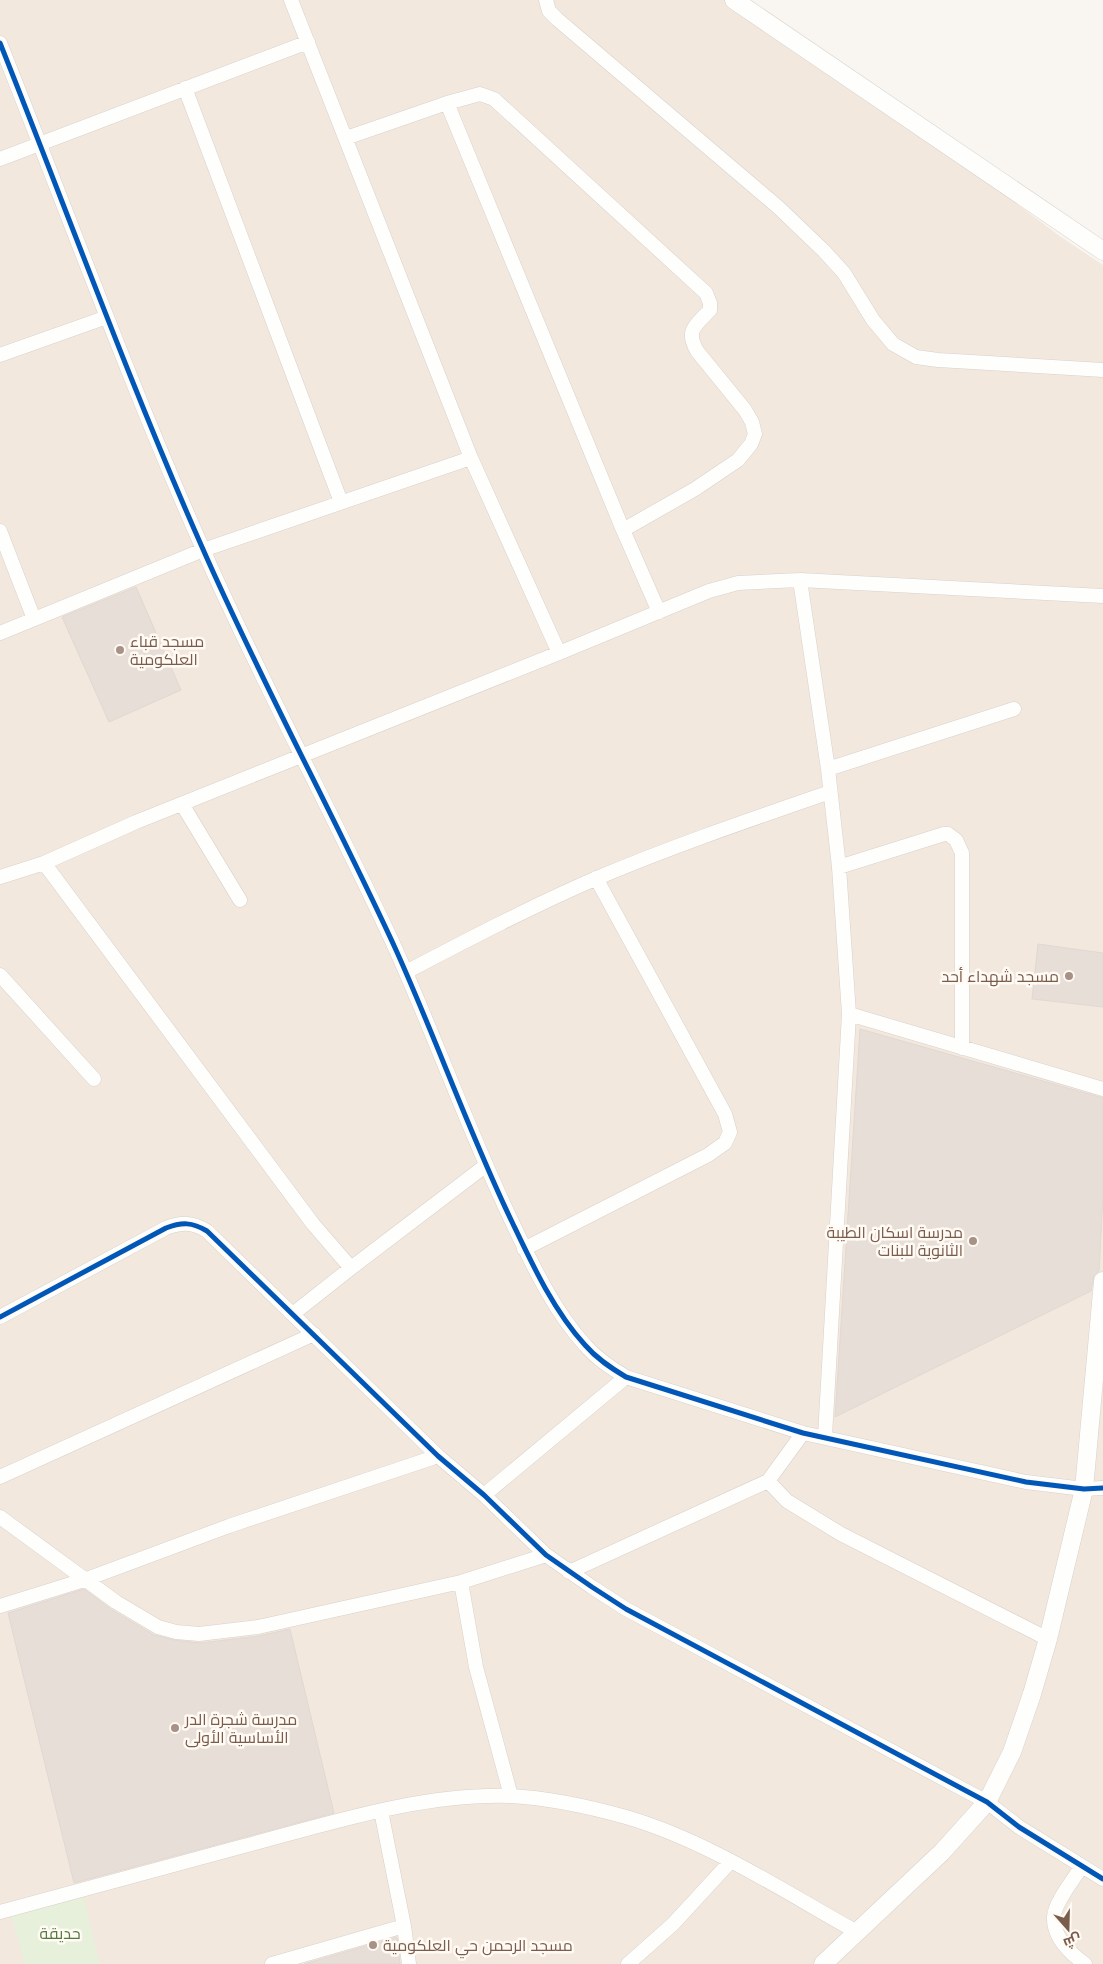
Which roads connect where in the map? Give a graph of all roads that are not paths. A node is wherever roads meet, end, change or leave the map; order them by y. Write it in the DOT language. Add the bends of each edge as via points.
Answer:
graph roads {
  1 [pos="291,0"];
  2 [pos="546,0"];
  3 [pos="734,0"];
  4 [pos="308,42"];
  5 [pos="0,43"];
  6 [pos="185,88"];
  7 [pos="447,103"];
  8 [pos="346,138"];
  9 [pos="40,145"];
  10 [pos="0,160"];
  11 [pos="1103,251"];
  12 [pos="108,317"];
  13 [pos="0,355"];
  14 [pos="1103,370"];
  15 [pos="471,458"];
  16 [pos="340,502"];
  17 [pos="623,530"];
  18 [pos="0,531"];
  19 [pos="203,550"];
  20 [pos="800,580"];
  21 [pos="1103,596"];
  22 [pos="659,612"];
  23 [pos="34,619"];
  24 [pos="0,633"];
  25 [pos="559,653"];
  26 [pos="1014,709"];
  27 [pos="301,756"];
  28 [pos="828,769"];
  29 [pos="830,792"];
  30 [pos="182,804"];
  31 [pos="44,863"];
  32 [pos="839,867"];
  33 [pos="0,877"];
  34 [pos="596,878"];
  35 [pos="240,900"];
  36 [pos="406,972"];
  37 [pos="0,975"];
  38 [pos="849,1014"];
  39 [pos="962,1048"];
  40 [pos="94,1079"];
  41 [pos="1103,1089"];
  42 [pos="485,1166"];
  43 [pos="524,1249"];
  44 [pos="351,1268"];
  45 [pos="1103,1281"];
  46 [pos="294,1314"];
  47 [pos="0,1318"];
  48 [pos="314,1334"];
  49 [pos="626,1377"];
  50 [pos="803,1433"];
  51 [pos="825,1436"];
  52 [pos="438,1456"];
  53 [pos="0,1477"];
  54 [pos="768,1481"];
  55 [pos="1103,1488"];
  56 [pos="1084,1489"];
  57 [pos="484,1495"];
  58 [pos="0,1517"];
  59 [pos="546,1555"];
  60 [pos="569,1572"];
  61 [pos="84,1580"];
  62 [pos="461,1582"];
  63 [pos="0,1606"];
  64 [pos="1048,1639"];
  65 [pos="511,1796"];
  66 [pos="987,1802"];
  67 [pos="381,1811"];
  68 [pos="731,1861"];
  69 [pos="1082,1866"];
  70 [pos="1103,1879"];
  71 [pos="0,1912"];
  72 [pos="404,1926"];
  73 [pos="857,1932"];
  74 [pos="272,1964"];
  75 [pos="409,1964"];
  76 [pos="628,1964"];
  77 [pos="823,1964"];
  78 [pos="1085,1964"];
  1 -- 4 [label="street"];
  2 -- 14 [label="street" via="557,19 771,201 824,251 844,272 884,335 903,352 938,360"];
  3 -- 11 [label="street"];
  4 -- 6 [label="street"];
  4 -- 8 [label="street"];
  5 -- 9 [label="street"];
  6 -- 9 [label="street"];
  6 -- 16 [label="street"];
  7 -- 8 [label="street"];
  7 -- 17 [label="street"];
  7 -- 17 [label="street" via="480,94 494,99 703,290 709,299 710,310 694,327 692,340 752,422 754,434 751,444 738,460 695,489"];
  8 -- 15 [label="street"];
  9 -- 10 [label="street"];
  9 -- 12 [label="street"];
  12 -- 13 [label="street"];
  12 -- 19 [label="street"];
  15 -- 16 [label="street"];
  15 -- 25 [label="street"];
  16 -- 19 [label="street"];
  17 -- 22 [label="street"];
  18 -- 23 [label="street"];
  19 -- 23 [label="street"];
  19 -- 27 [label="street"];
  20 -- 21 [label="street"];
  20 -- 22 [label="street" via="738,583"];
  20 -- 28 [label="street"];
  22 -- 25 [label="street"];
  23 -- 24 [label="street"];
  25 -- 27 [label="street"];
  26 -- 28 [label="street"];
  27 -- 30 [label="street"];
  27 -- 36 [label="street"];
  28 -- 29 [label="street"];
  29 -- 32 [label="street"];
  29 -- 34 [label="street"];
  30 -- 31 [label="street"];
  30 -- 35 [label="street"];
  31 -- 33 [label="street"];
  31 -- 44 [label="street" via="313,1224"];
  32 -- 38 [label="street"];
  32 -- 39 [label="street" via="944,834 956,840 962,854"];
  34 -- 36 [label="street"];
  34 -- 43 [label="street" via="725,1114 730,1132 725,1143 708,1155"];
  36 -- 42 [label="street"];
  37 -- 40 [label="street"];
  38 -- 39 [label="street"];
  38 -- 51 [label="street"];
  39 -- 41 [label="street"];
  42 -- 43 [label="street"];
  42 -- 44 [label="street"];
  43 -- 49 [label="street" via="574,1333 605,1364"];
  44 -- 46 [label="street"];
  45 -- 56 [label="street"];
  46 -- 47 [label="street" via="207,1231 190,1222 166,1228"];
  46 -- 48 [label="street"];
  48 -- 52 [label="street"];
  48 -- 53 [label="street"];
  49 -- 50 [label="street"];
  49 -- 57 [label="street"];
  50 -- 51 [label="street"];
  50 -- 54 [label="street"];
  51 -- 56 [label="street" via="1026,1482"];
  52 -- 57 [label="street"];
  52 -- 61 [label="street" via="229,1526"];
  54 -- 60 [label="street"];
  54 -- 64 [label="street" via="788,1500 841,1534"];
  55 -- 56 [label="street"];
  56 -- 64 [label="street"];
  57 -- 59 [label="street"];
  58 -- 61 [label="street"];
  59 -- 60 [label="street"];
  59 -- 62 [label="street"];
  60 -- 66 [label="street" via="626,1608"];
  61 -- 62 [label="street" via="158,1628 198,1634 258,1626"];
  61 -- 63 [label="street"];
  62 -- 65 [label="street" via="476,1667"];
  64 -- 66 [label="street" via="1012,1752"];
  65 -- 67 [label="street" via="439,1800"];
  65 -- 68 [label="street" via="578,1806 628,1818 671,1833"];
  66 -- 69 [label="street"];
  66 -- 73 [label="street" via="942,1852"];
  67 -- 71 [label="street"];
  67 -- 72 [label="street"];
  68 -- 73 [label="street"];
  68 -- 76 [label="street" via="673,1924"];
  69 -- 70 [label="street"];
  69 -- 78 [label="street" via="1053,1918 1060,1939"];
  72 -- 74 [label="street"];
  72 -- 75 [label="street"];
  73 -- 77 [label="street"];
}
